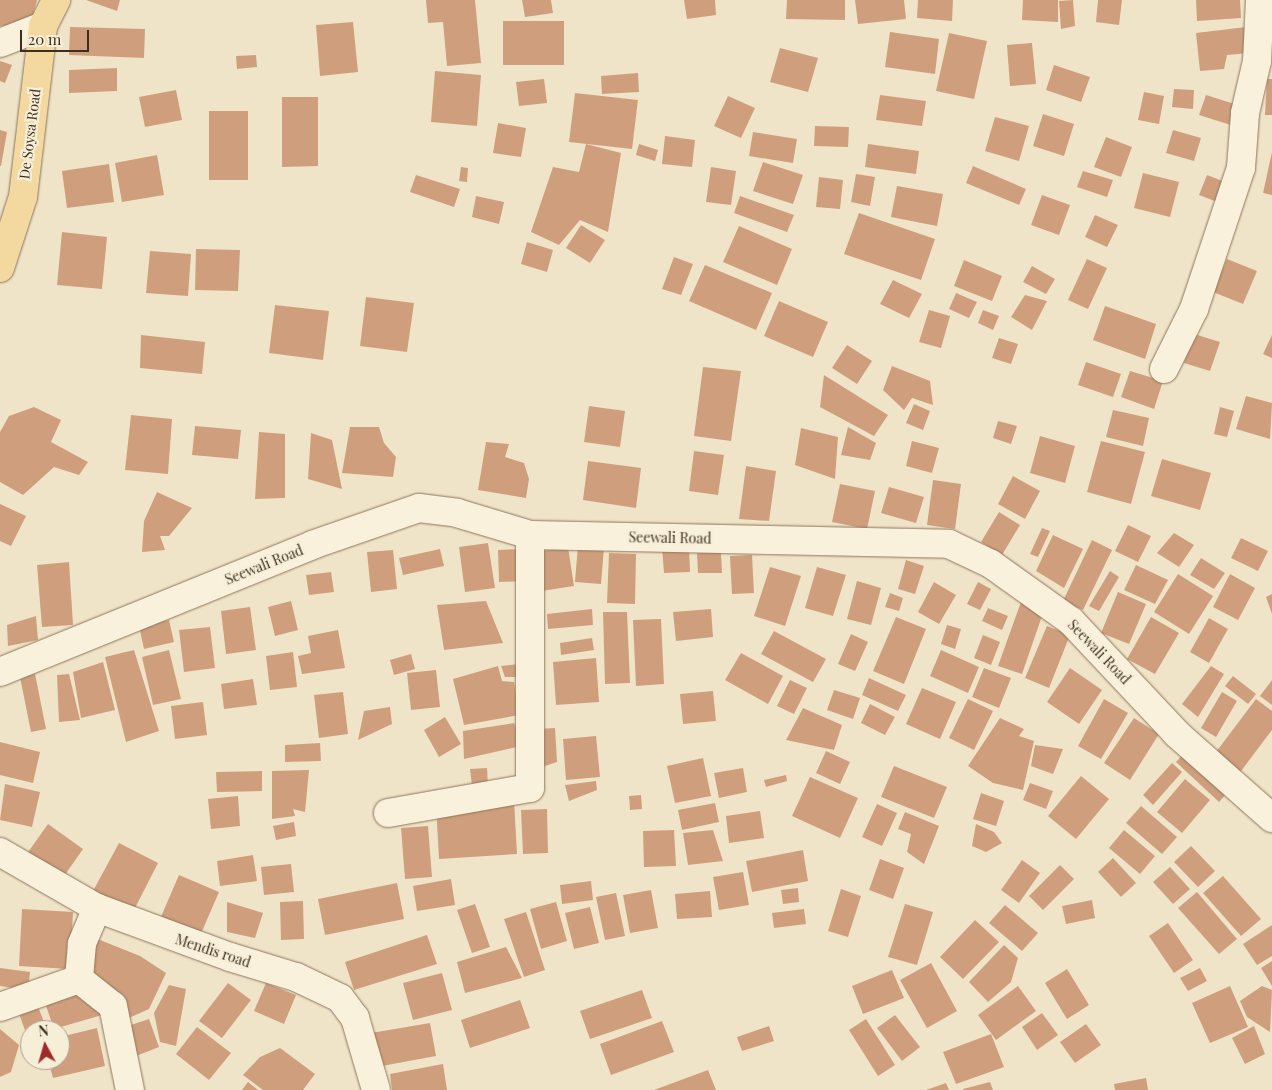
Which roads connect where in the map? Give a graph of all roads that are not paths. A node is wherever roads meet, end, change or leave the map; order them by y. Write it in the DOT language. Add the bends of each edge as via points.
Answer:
graph roads {
  1 [pos="56,0"];
  2 [pos="1260,0"];
  3 [pos="43,26"];
  4 [pos="0,43"];
  5 [pos="0,268"];
  6 [pos="1164,368"];
  7 [pos="530,535"];
  8 [pos="0,672"];
  9 [pos="388,814"];
  10 [pos="1272,818"];
  11 [pos="0,852"];
  12 [pos="97,908"];
  13 [pos="79,979"];
  14 [pos="0,1007"];
  15 [pos="130,1090"];
  16 [pos="376,1090"];
  1 -- 3 [label="main road, De Soysa Road"];
  2 -- 6 [label="street" via="1257,62 1245,113 1240,168 1194,310"];
  3 -- 4 [label="street"];
  3 -- 5 [label="main road, De Soysa Road" via="23,197"];
  7 -- 8 [label="street, Seewali Road" via="457,513 419,508 394,515"];
  7 -- 9 [label="street" via="530,788"];
  7 -- 10 [label="street, Seewali Road" via="949,544 991,564 1072,621 1177,734"];
  11 -- 12 [label="street, Mendis road"];
  12 -- 13 [label="street" via="82,944"];
  12 -- 16 [label="street, Mendis road" via="221,954 296,977 340,998 355,1018"];
  13 -- 14 [label="street"];
  13 -- 15 [label="street" via="113,1006"];
}
